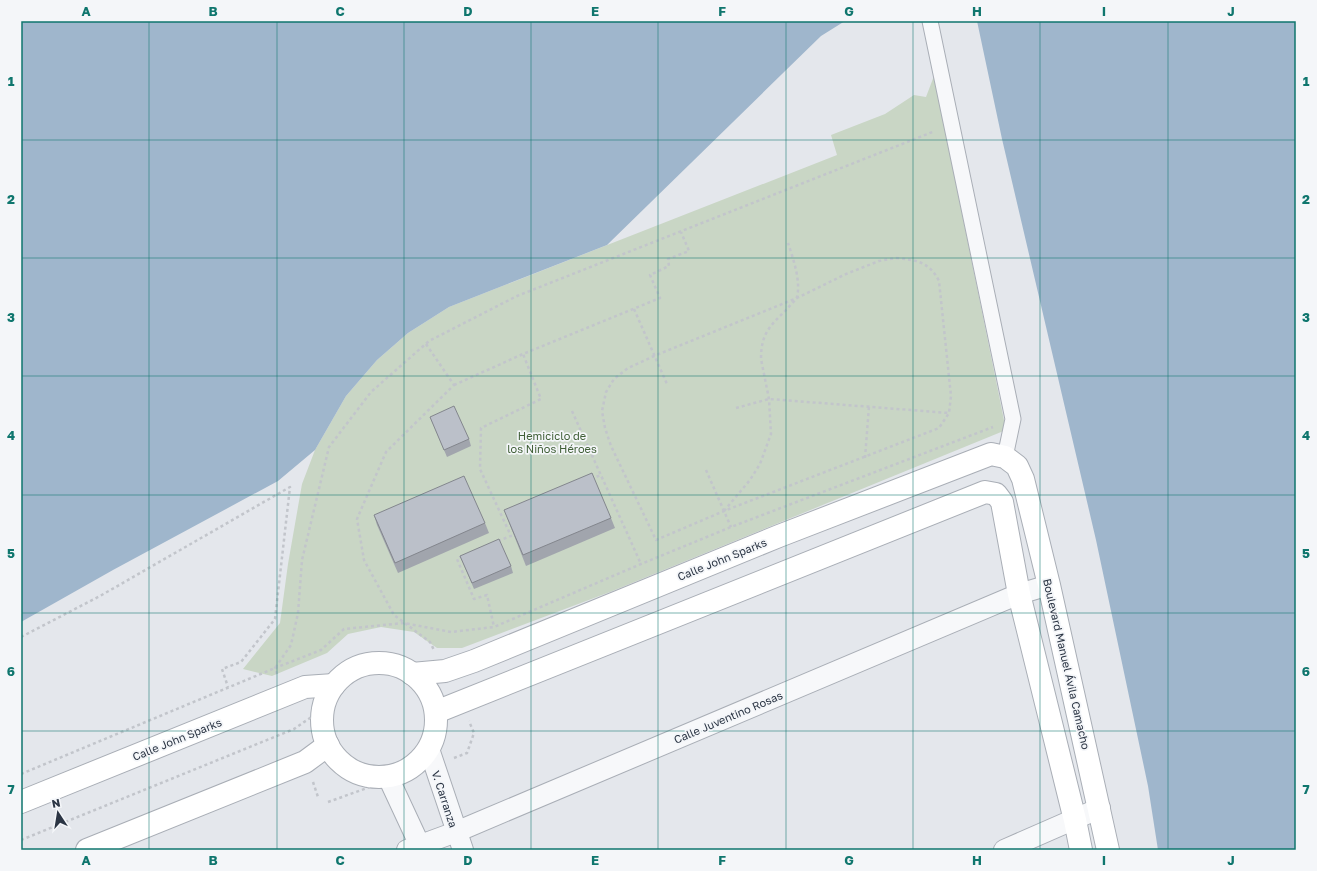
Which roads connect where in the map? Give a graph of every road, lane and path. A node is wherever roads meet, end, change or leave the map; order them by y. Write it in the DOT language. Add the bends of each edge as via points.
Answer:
graph roads {
  1 [pos="930,21"];
  2 [pos="951,124"];
  3 [pos="681,232"];
  4 [pos="788,243"];
  5 [pos="797,298"];
  6 [pos="634,309"];
  7 [pos="426,344"];
  8 [pos="523,354"];
  9 [pos="654,356"];
  10 [pos="667,384"];
  11 [pos="454,386"];
  12 [pos="769,399"];
  13 [pos="869,406"];
  14 [pos="736,408"];
  15 [pos="572,411"];
  16 [pos="949,413"];
  17 [pos="1013,419"];
  18 [pos="1005,457"];
  19 [pos="865,458"];
  20 [pos="706,470"];
  21 [pos="601,475"];
  22 [pos="587,481"];
  23 [pos="724,512"];
  24 [pos="731,527"];
  25 [pos="497,542"];
  26 [pos="464,556"];
  27 [pos="640,564"];
  28 [pos="1049,585"];
  29 [pos="1019,594"];
  30 [pos="404,623"];
  31 [pos="494,627"];
  32 [pos="21,637"];
  33 [pos="275,668"];
  34 [pos="445,671"];
  35 [pos="412,674"];
  36 [pos="334,686"];
  37 [pos="228,687"];
  38 [pos="460,702"];
  39 [pos="323,709"];
  40 [pos="436,712"];
  41 [pos="328,745"];
  42 [pos="431,757"];
  43 [pos="21,774"];
  44 [pos="389,778"];
  45 [pos="21,802"];
  46 [pos="328,802"];
  47 [pos="1100,808"];
  48 [pos="1075,820"];
  49 [pos="21,840"];
  50 [pos="459,841"];
  51 [pos="417,848"];
  52 [pos="87,850"];
  53 [pos="1004,850"];
  54 [pos="1081,850"];
  55 [pos="1108,850"];
  1 -- 2 [label="street"];
  2 -- 3 [label="path"];
  2 -- 17 [label="street"];
  3 -- 6 [label="path" via="689,250 668,259 669,266 650,275 660,298"];
  3 -- 7 [label="path" via="517,296"];
  4 -- 5 [label="path" via="798,283"];
  5 -- 9 [label="path"];
  5 -- 12 [label="path" via="768,329 764,338 761,359"];
  5 -- 16 [label="path" via="879,261 896,258 913,260 929,267 939,281 951,396"];
  6 -- 8 [label="path"];
  6 -- 9 [label="path"];
  7 -- 11 [label="path"];
  7 -- 33 [label="path" via="371,392 329,447 302,560 298,613 291,645"];
  8 -- 11 [label="path"];
  8 -- 25 [label="path" via="541,399 480,428 480,469 511,536"];
  9 -- 10 [label="path"];
  9 -- 23 [label="path" via="628,368 614,379 606,392 602,411 611,446 656,540"];
  11 -- 30 [label="path" via="386,452 357,519 364,560 394,615"];
  12 -- 13 [label="path"];
  12 -- 14 [label="path"];
  12 -- 23 [label="path" via="771,434 760,464"];
  13 -- 16 [label="path"];
  13 -- 19 [label="path"];
  15 -- 21 [label="path"];
  16 -- 19 [label="path" via="938,428"];
  17 -- 18 [label="street"];
  17 -- 24 [label="path"];
  18 -- 28 [label="main road, Boulevard Manuel Ávila Camacho" via="1017,466 1023,479"];
  18 -- 34 [label="main road, Calle John Sparks" via="991,454 954,468"];
  19 -- 23 [label="path"];
  20 -- 23 [label="path"];
  21 -- 22 [label="path"];
  21 -- 27 [label="path"];
  23 -- 24 [label="path"];
  24 -- 27 [label="path"];
  26 -- 31 [label="path" via="457,559 474,599 487,595"];
  27 -- 31 [label="path"];
  28 -- 29 [label="street, Calle Juventino Rosas"];
  28 -- 47 [label="main road, Boulevard Manuel Ávila Camacho"];
  29 -- 38 [label="main road" via="1002,502 996,494 984,492"];
  29 -- 48 [label="main road"];
  29 -- 50 [label="street, Calle Juventino Rosas"];
  30 -- 31 [label="path" via="451,632"];
  30 -- 33 [label="path" via="344,629 321,650"];
  30 -- 34 [label="path" via="430,642"];
  32 -- 37 [label="path" via="100,596 290,487 275,619 241,662 222,668"];
  33 -- 37 [label="path"];
  34 -- 35 [label="main road, Calle John Sparks"];
  35 -- 36 [label="main road" via="386,664 371,664 345,675"];
  35 -- 40 [label="main road" via="424,685"];
  36 -- 39 [label="main road"];
  36 -- 45 [label="main road, Calle John Sparks" via="304,687"];
  37 -- 43 [label="path"];
  38 -- 40 [label="main road"];
  38 -- 42 [label="path" via="474,733 467,753"];
  39 -- 41 [label="main road" via="323,733"];
  39 -- 49 [label="path" via="294,729"];
  40 -- 42 [label="main road"];
  41 -- 44 [label="main road" via="338,760 353,771"];
  41 -- 52 [label="main road" via="305,762"];
  42 -- 44 [label="main road"];
  42 -- 50 [label="street, V. Carranza"];
  44 -- 46 [label="path"];
  44 -- 51 [label="street"];
  47 -- 48 [label="street"];
  47 -- 55 [label="main road, Boulevard Manuel Ávila Camacho"];
  48 -- 53 [label="street"];
  48 -- 54 [label="main road"];
  50 -- 51 [label="street, Calle Juventino Rosas"];
}
